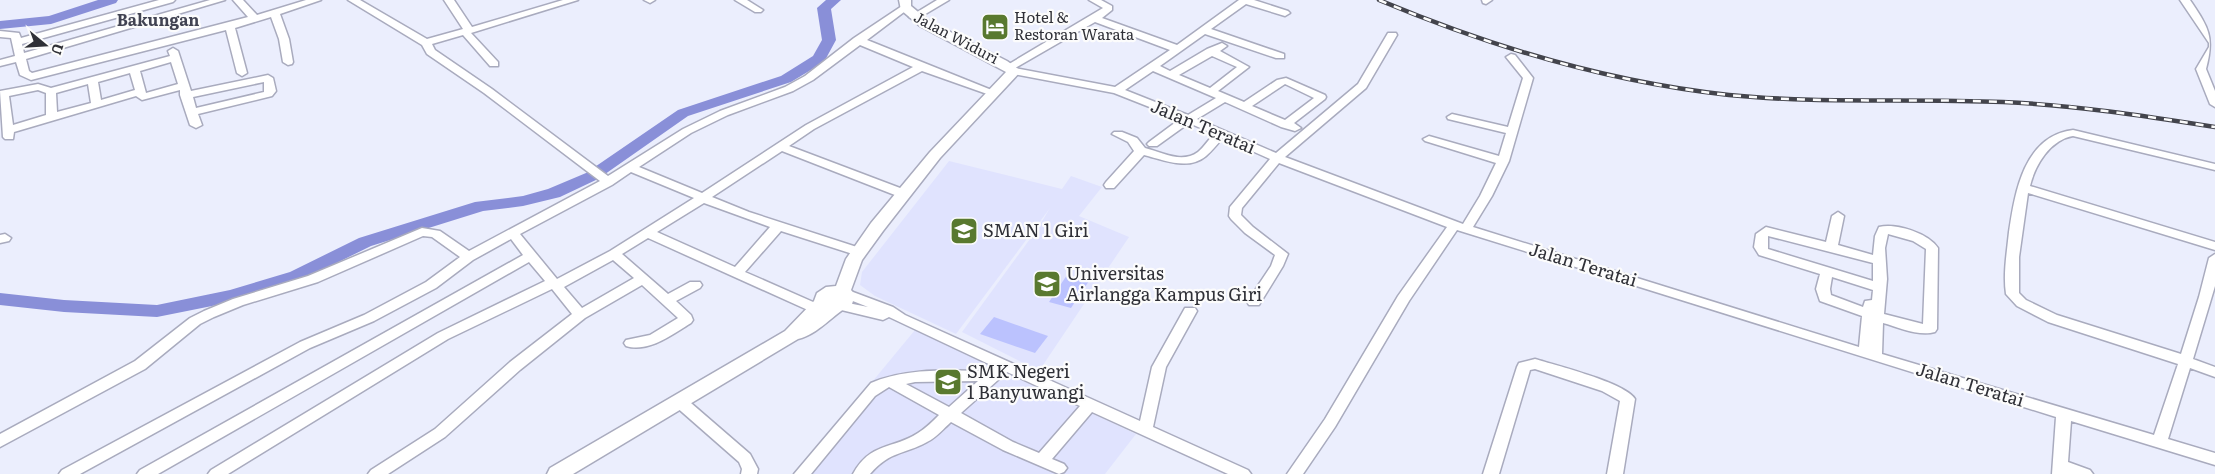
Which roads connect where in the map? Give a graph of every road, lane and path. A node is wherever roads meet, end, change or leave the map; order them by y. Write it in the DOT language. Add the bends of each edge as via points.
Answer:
graph roads {
  1 [pos="170,0"];
  2 [pos="220,0"];
  3 [pos="238,0"];
  4 [pos="316,0"];
  5 [pos="353,0"];
  6 [pos="449,0"];
  7 [pos="574,0"];
  8 [pos="944,0"];
  9 [pos="1244,0"];
  10 [pos="2186,0"];
  11 [pos="745,1"];
  12 [pos="1103,1"];
  13 [pos="905,3"];
  14 [pos="758,10"];
  15 [pos="275,13"];
  16 [pos="1285,13"];
  17 [pos="914,17"];
  18 [pos="1093,18"];
  19 [pos="255,19"];
  20 [pos="230,26"];
  21 [pos="1203,30"];
  22 [pos="467,31"];
  23 [pos="0,34"];
  24 [pos="1392,35"];
  25 [pos="858,40"];
  26 [pos="18,42"];
  27 [pos="426,43"];
  28 [pos="1222,46"];
  29 [pos="1178,49"];
  30 [pos="1211,51"];
  31 [pos="1280,56"];
  32 [pos="1511,57"];
  33 [pos="20,58"];
  34 [pos="288,62"];
  35 [pos="0,64"];
  36 [pos="494,64"];
  37 [pos="921,66"];
  38 [pos="1152,67"];
  39 [pos="134,68"];
  40 [pos="1012,69"];
  41 [pos="242,73"];
  42 [pos="1172,74"];
  43 [pos="92,80"];
  44 [pos="51,91"];
  45 [pos="184,91"];
  46 [pos="1117,91"];
  47 [pos="140,92"];
  48 [pos="994,92"];
  49 [pos="2,94"];
  50 [pos="1218,94"];
  51 [pos="2215,103"];
  52 [pos="97,105"];
  53 [pos="1245,106"];
  54 [pos="191,112"];
  55 [pos="3,116"];
  56 [pos="1452,117"];
  57 [pos="52,118"];
  58 [pos="1185,120"];
  59 [pos="196,125"];
  60 [pos="1512,131"];
  61 [pos="1118,134"];
  62 [pos="1221,134"];
  63 [pos="1429,139"];
  64 [pos="1154,144"];
  65 [pos="780,146"];
  66 [pos="1141,151"];
  67 [pos="1276,159"];
  68 [pos="1503,161"];
  69 [pos="631,168"];
  70 [pos="2215,168"];
  71 [pos="604,180"];
  72 [pos="1110,185"];
  73 [pos="2022,188"];
  74 [pos="904,194"];
  75 [pos="703,198"];
  76 [pos="1838,216"];
  77 [pos="779,225"];
  78 [pos="1460,227"];
  79 [pos="648,233"];
  80 [pos="513,234"];
  81 [pos="2215,246"];
  82 [pos="1831,248"];
  83 [pos="614,254"];
  84 [pos="530,256"];
  85 [pos="856,256"];
  86 [pos="468,257"];
  87 [pos="2215,258"];
  88 [pos="1878,266"];
  89 [pos="737,273"];
  90 [pos="1827,273"];
  91 [pos="643,279"];
  92 [pos="554,285"];
  93 [pos="695,285"];
  94 [pos="1875,286"];
  95 [pos="832,300"];
  96 [pos="666,301"];
  97 [pos="1254,302"];
  98 [pos="1190,311"];
  99 [pos="1873,314"];
  100 [pos="580,315"];
  101 [pos="631,343"];
  102 [pos="1870,355"];
  103 [pos="2186,361"];
  104 [pos="1005,366"];
  105 [pos="2215,372"];
  106 [pos="994,376"];
  107 [pos="889,382"];
  108 [pos="679,400"];
  109 [pos="1090,404"];
  110 [pos="2064,412"];
  111 [pos="950,414"];
  112 [pos="1146,430"];
  113 [pos="0,441"];
  114 [pos="2160,441"];
  115 [pos="2215,459"];
  116 [pos="1042,460"];
  117 [pos="1059,468"];
  118 [pos="2060,469"];
  119 [pos="1234,472"];
  120 [pos="67,474"];
  121 [pos="144,474"];
  122 [pos="216,474"];
  123 [pos="376,474"];
  124 [pos="557,474"];
  125 [pos="749,474"];
  126 [pos="802,474"];
  127 [pos="860,474"];
  128 [pos="1295,474"];
  129 [pos="1491,474"];
  130 [pos="1615,474"];
  131 [pos="2085,474"];
  1 -- 26 [label="street"];
  2 -- 33 [label="street"];
  3 -- 19 [label="street"];
  4 -- 15 [label="street"];
  5 -- 27 [label="street"];
  6 -- 22 [label="street"];
  7 -- 22 [label="street"];
  8 -- 17 [label="street"];
  9 -- 16 [label="street"];
  9 -- 21 [label="street"];
  10 -- 51 [label="street" via="2214,43 2201,69"];
  11 -- 14 [label="street"];
  12 -- 18 [label="street" via="1108,10"];
  13 -- 17 [label="main road, Jalan Widuri"];
  13 -- 25 [label="street"];
  15 -- 19 [label="street"];
  15 -- 34 [label="street"];
  17 -- 40 [label="main road, Jalan Widuri"];
  18 -- 29 [label="street"];
  18 -- 40 [label="street"];
  19 -- 20 [label="street"];
  20 -- 33 [label="street" via="31,77 25,75"];
  20 -- 41 [label="street"];
  21 -- 29 [label="street"];
  21 -- 31 [label="street"];
  22 -- 27 [label="street"];
  22 -- 36 [label="street"];
  23 -- 26 [label="street" via="14,34"];
  24 -- 67 [label="street" via="1362,86"];
  25 -- 37 [label="street"];
  25 -- 69 [label="street" via="789,90 697,126"];
  26 -- 33 [label="street"];
  27 -- 71 [label="street" via="431,52 488,91"];
  28 -- 30 [label="street"];
  29 -- 38 [label="street"];
  30 -- 42 [label="street"];
  30 -- 50 [label="street" via="1244,67"];
  32 -- 60 [label="street" via="1528,78"];
  33 -- 35 [label="street"];
  37 -- 48 [label="street"];
  37 -- 65 [label="street"];
  38 -- 42 [label="street"];
  38 -- 46 [label="street"];
  39 -- 43 [label="street"];
  39 -- 45 [label="street" via="173,53"];
  39 -- 47 [label="street"];
  40 -- 46 [label="street, Jalan Teratai"];
  40 -- 48 [label="main road"];
  42 -- 50 [label="street"];
  43 -- 44 [label="street"];
  43 -- 52 [label="street"];
  44 -- 49 [label="street" via="38,87"];
  44 -- 57 [label="street"];
  45 -- 47 [label="street" via="144,97"];
  45 -- 54 [label="street"];
  45 -- 54 [label="street" via="268,78 271,91 268,94"];
  46 -- 58 [label="street, Jalan Teratai"];
  47 -- 52 [label="street"];
  48 -- 74 [label="main road" via="935,155"];
  49 -- 55 [label="street"];
  50 -- 53 [label="street"];
  50 -- 58 [label="street"];
  52 -- 57 [label="street"];
  53 -- 53 [label="street" via="1286,81 1322,98 1290,127"];
  54 -- 59 [label="street"];
  55 -- 57 [label="street" via="9,134"];
  56 -- 60 [label="street"];
  58 -- 62 [label="street, Jalan Teratai"];
  58 -- 64 [label="street"];
  60 -- 68 [label="street"];
  61 -- 66 [label="street" via="1132,140"];
  62 -- 66 [label="street" via="1191,160 1180,161"];
  62 -- 67 [label="street, Jalan Teratai"];
  63 -- 68 [label="street"];
  65 -- 74 [label="street"];
  65 -- 75 [label="street"];
  66 -- 72 [label="street"];
  67 -- 78 [label="street, Jalan Teratai"];
  67 -- 97 [label="street" via="1234,212 1249,230 1282,254"];
  68 -- 78 [label="street" via="1486,196"];
  69 -- 71 [label="street"];
  69 -- 75 [label="street"];
  70 -- 73 [label="street" via="2066,133 2053,140 2038,155"];
  71 -- 80 [label="street"];
  73 -- 81 [label="street"];
  73 -- 103 [label="street" via="2012,285 2016,297 2055,319"];
  74 -- 85 [label="main road"];
  75 -- 77 [label="street"];
  75 -- 79 [label="street"];
  76 -- 82 [label="street"];
  77 -- 85 [label="street"];
  77 -- 89 [label="street"];
  78 -- 102 [label="street, Jalan Teratai"];
  78 -- 128 [label="street" via="1403,299"];
  79 -- 83 [label="street"];
  79 -- 89 [label="street"];
  80 -- 84 [label="street"];
  80 -- 86 [label="street"];
  82 -- 88 [label="street"];
  82 -- 90 [label="street" via="1766,230 1762,234 1760,250 1763,252"];
  83 -- 91 [label="street"];
  83 -- 92 [label="street"];
  84 -- 92 [label="street"];
  84 -- 121 [label="street"];
  85 -- 95 [label="main road"];
  86 -- 113 [label="street" via="436,234 422,232 312,279 222,307 195,321 140,364"];
  86 -- 120 [label="street" via="449,274 423,289 369,318 305,345"];
  87 -- 103 [label="street"];
  88 -- 94 [label="street"];
  88 -- 99 [label="street" via="1883,230 1919,238 1932,248 1930,329"];
  89 -- 95 [label="street"];
  90 -- 94 [label="street"];
  90 -- 99 [label="street" via="1823,289 1825,298"];
  91 -- 96 [label="street"];
  91 -- 100 [label="street"];
  92 -- 100 [label="street"];
  92 -- 122 [label="street" via="443,336"];
  93 -- 96 [label="street"];
  94 -- 99 [label="street"];
  95 -- 104 [label="street" via="900,318"];
  95 -- 108 [label="main road" via="820,320"];
  96 -- 101 [label="street" via="686,320 654,338"];
  98 -- 112 [label="street" via="1160,367"];
  99 -- 102 [label="street"];
  100 -- 123 [label="street" via="514,366 440,433"];
  102 -- 110 [label="street, Jalan Teratai"];
  103 -- 105 [label="street"];
  103 -- 114 [label="street"];
  104 -- 106 [label="street"];
  104 -- 109 [label="street"];
  106 -- 107 [label="street" via="915,377"];
  106 -- 111 [label="street"];
  107 -- 111 [label="street"];
  107 -- 126 [label="street" via="870,392"];
  108 -- 124 [label="main road"];
  108 -- 125 [label="street" via="745,458"];
  109 -- 112 [label="street"];
  109 -- 116 [label="street"];
  110 -- 114 [label="street, Jalan Teratai"];
  110 -- 118 [label="street"];
  111 -- 116 [label="street" via="1008,446"];
  111 -- 127 [label="street" via="923,438 876,458"];
  112 -- 119 [label="street"];
  114 -- 115 [label="street, Jalan Teratai"];
  116 -- 117 [label="street"];
  118 -- 131 [label="street"];
  129 -- 130 [label="street" via="1524,367 1535,364 1607,387 1626,397"];
}
